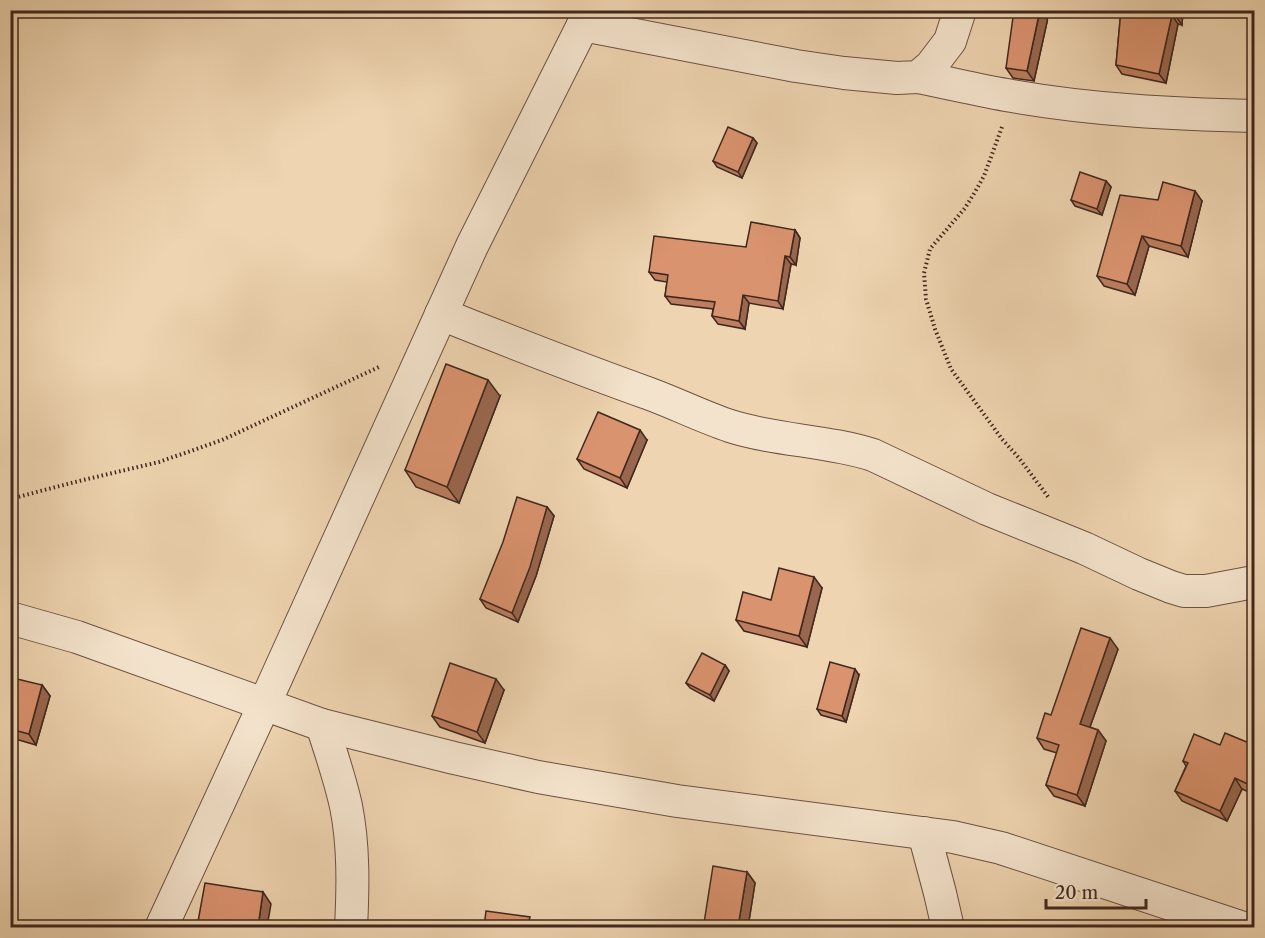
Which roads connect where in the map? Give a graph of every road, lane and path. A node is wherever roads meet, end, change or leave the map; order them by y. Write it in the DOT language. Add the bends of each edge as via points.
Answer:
graph roads {
  1 [pos="960,10"];
  2 [pos="585,18"];
  3 [pos="918,77"];
  4 [pos="1012,96"];
  5 [pos="1254,116"];
  6 [pos="441,314"];
  7 [pos="427,346"];
  8 [pos="10,500"];
  9 [pos="1054,504"];
  10 [pos="1254,582"];
  11 [pos="10,618"];
  12 [pos="264,705"];
  13 [pos="322,725"];
  14 [pos="924,833"];
  15 [pos="161,927"];
  16 [pos="351,927"];
  17 [pos="948,927"];
  18 [pos="1243,927"];
  1 -- 3 [label="street" via="950,41"];
  2 -- 3 [label="street" via="796,66 877,77"];
  2 -- 6 [label="street"];
  3 -- 4 [label="street"];
  4 -- 5 [label="street" via="1112,109"];
  4 -- 9 [label="path" via="984,176 965,208 930,249 924,282 935,329 951,369"];
  6 -- 7 [label="street"];
  6 -- 10 [label="street" via="732,426 873,455 1171,587 1206,591"];
  7 -- 8 [label="path" via="222,440 159,462"];
  7 -- 12 [label="street"];
  11 -- 12 [label="street" via="77,637"];
  12 -- 13 [label="street"];
  12 -- 15 [label="street"];
  13 -- 14 [label="street" via="599,788"];
  13 -- 16 [label="street" via="346,807"];
  14 -- 17 [label="street"];
  14 -- 18 [label="street" via="1001,848"];
}
